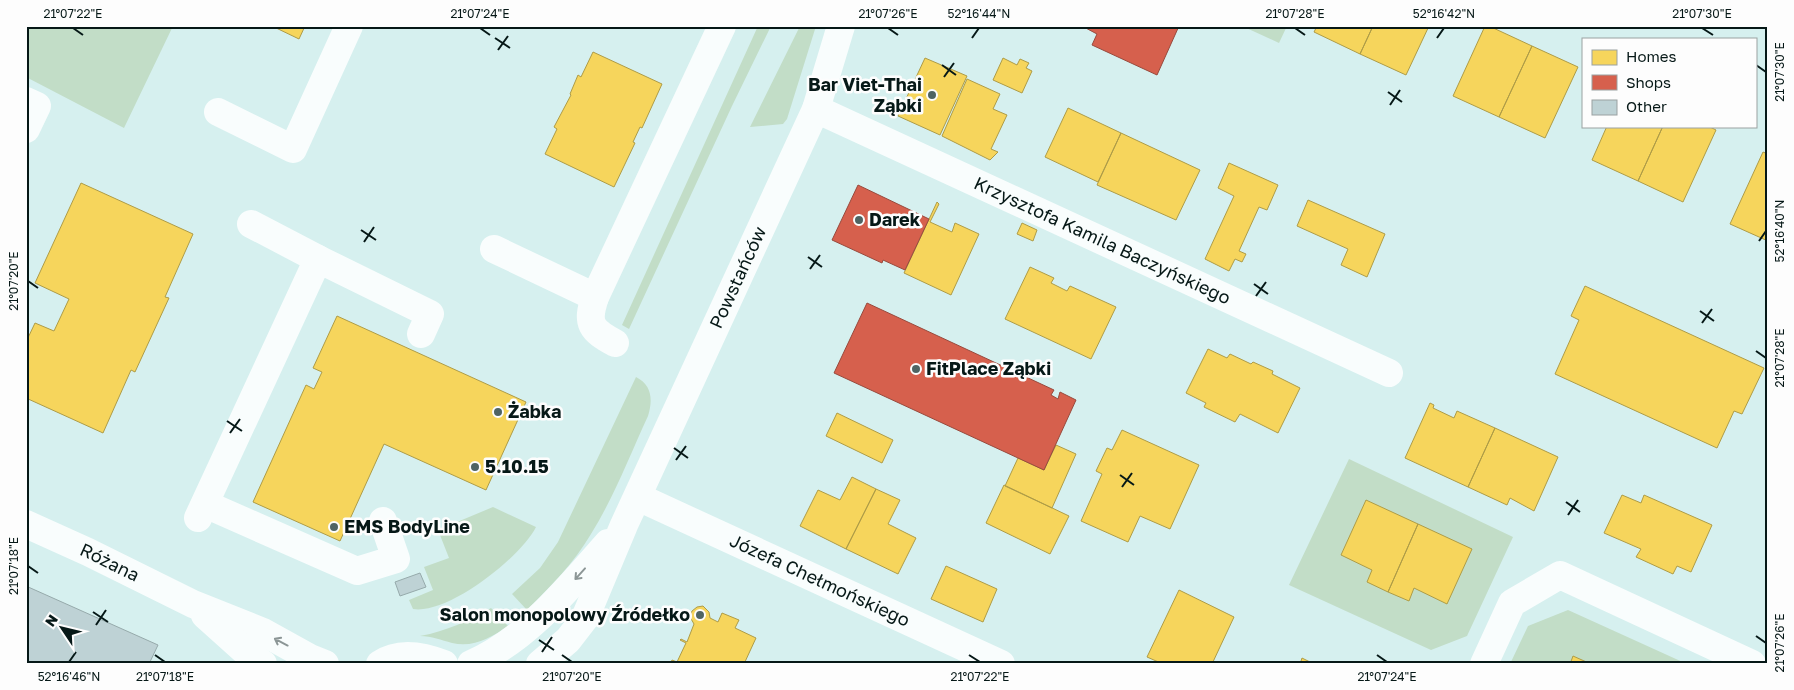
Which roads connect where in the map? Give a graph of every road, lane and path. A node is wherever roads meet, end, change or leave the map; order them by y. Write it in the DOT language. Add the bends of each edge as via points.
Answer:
graph roads {
  1 [pos="349,26"];
  2 [pos="722,26"];
  3 [pos="841,26"];
  4 [pos="26,101"];
  5 [pos="816,108"];
  6 [pos="218,112"];
  7 [pos="26,129"];
  8 [pos="251,224"];
  9 [pos="494,249"];
  10 [pos="318,259"];
  11 [pos="595,297"];
  12 [pos="422,334"];
  13 [pos="615,343"];
  14 [pos="1389,372"];
  15 [pos="638,497"];
  16 [pos="384,521"];
  17 [pos="26,524"];
  18 [pos="624,525"];
  19 [pos="193,604"];
  20 [pos="263,664"];
  21 [pos="325,664"];
  22 [pos="380,664"];
  23 [pos="444,664"];
  24 [pos="470,664"];
  25 [pos="540,664"];
  26 [pos="1001,664"];
  27 [pos="1484,664"];
  28 [pos="1752,664"];
  1 -- 6 [label="street" via="292,149"];
  2 -- 11 [label="street"];
  3 -- 5 [label="street, Powstańców"];
  4 -- 7 [label="street" via="36,106"];
  5 -- 14 [label="street, Krzysztofa Kamila Baczyńskiego"];
  5 -- 15 [label="street, Powstańców"];
  8 -- 10 [label="street"];
  9 -- 11 [label="street"];
  10 -- 12 [label="street" via="430,314"];
  10 -- 16 [label="street" via="201,511 357,571 396,559"];
  11 -- 13 [label="street" via="590,310 591,323 596,332"];
  15 -- 18 [label="street, Powstańców"];
  15 -- 26 [label="street, Józefa Chełmońskiego"];
  17 -- 19 [label="street, Różana"];
  18 -- 24 [label="street, Powstańców, one-way" via="552,605 500,648"];
  18 -- 25 [label="street, Powstańców" via="584,618 568,640"];
  19 -- 20 [label="street, Różana"];
  21 -- 19 [label="street, Różana, one-way" via="263,632"];
  22 -- 23 [label="street" via="404,656 416,656"];
  27 -- 28 [label="street" via="1512,603 1560,575"];
}
